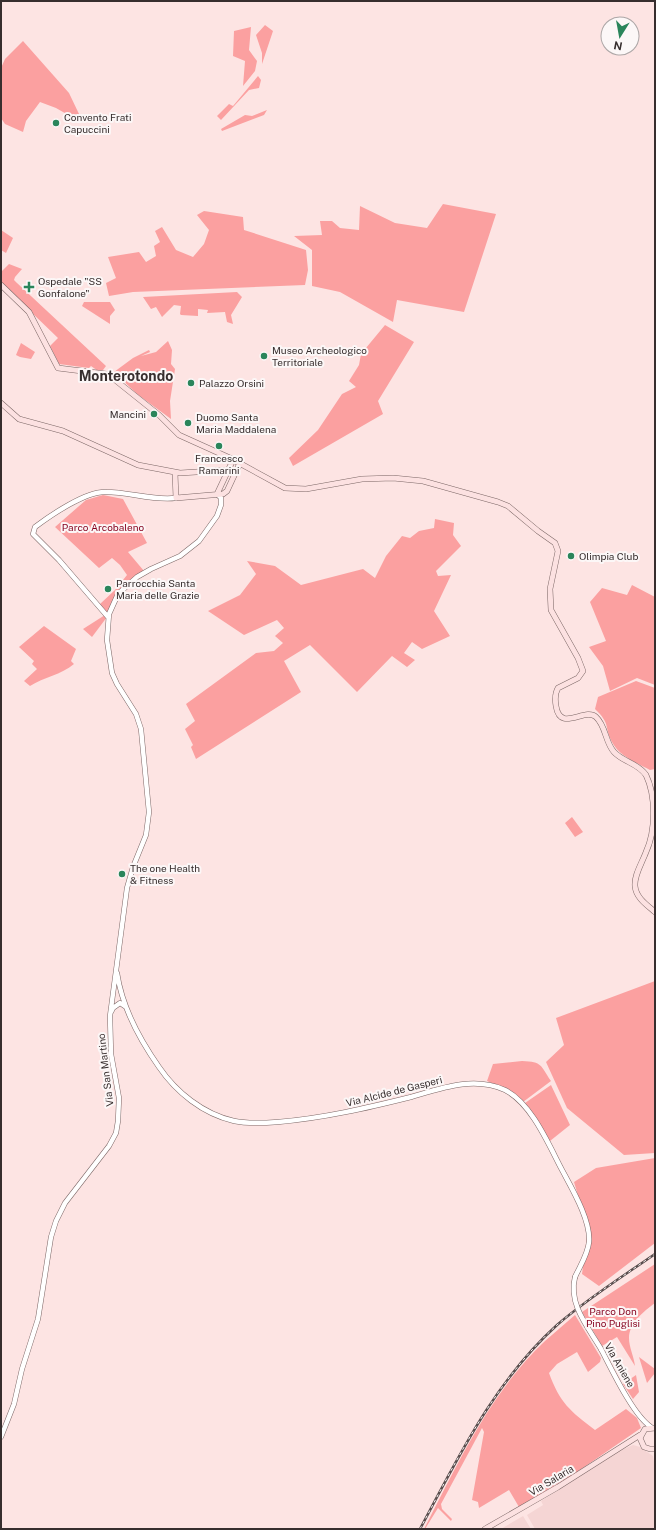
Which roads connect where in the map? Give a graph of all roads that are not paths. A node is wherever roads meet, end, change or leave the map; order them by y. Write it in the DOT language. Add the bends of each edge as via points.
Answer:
graph roads {
  1 [pos="1,285"];
  2 [pos="1,403"];
  3 [pos="234,460"];
  4 [pos="240,464"];
  5 [pos="225,470"];
  6 [pos="175,473"];
  7 [pos="217,494"];
  8 [pos="176,498"];
  9 [pos="108,617"];
  10 [pos="655,912"];
  11 [pos="117,968"];
  12 [pos="112,996"];
  13 [pos="123,998"];
  14 [pos="120,1003"];
  15 [pos="127,1007"];
  16 [pos="109,1018"];
  17 [pos="575,1277"];
  18 [pos="641,1417"];
  19 [pos="653,1427"];
  20 [pos="642,1433"];
  21 [pos="1,1437"];
  22 [pos="625,1445"];
  23 [pos="644,1447"];
  24 [pos="654,1451"];
  25 [pos="485,1529"];
  1 -- 3 [label="main road" via="24,306 33,319 58,368 106,374 142,400 176,433"];
  2 -- 6 [label="main road" via="20,419 63,432 133,463"];
  3 -- 4 [label="main road"];
  3 -- 5 [label="main road"];
  4 -- 7 [label="main road" via="226,492"];
  4 -- 10 [label="main road" via="291,489 309,489 362,479 393,478 423,481 508,506 555,543 558,551 550,589 551,610 583,671 580,676 560,686 557,690 556,704 561,715 571,719 587,714 595,716 602,724 607,741 614,752 638,767 650,783 654,820 649,845 637,873 635,887 639,898"];
  5 -- 6 [label="main road"];
  5 -- 7 [label="main road"];
  6 -- 8 [label="main road"];
  7 -- 8 [label="main road"];
  7 -- 9 [label="street" via="221,498 220,509 200,539 183,554 144,573 124,588 114,600"];
  8 -- 9 [label="street" via="154,499 101,492 53,514 35,527 33,534"];
  9 -- 11 [label="street, Via San Martino" via="112,673 136,714 141,730 149,812 146,836 132,868 127,888"];
  11 -- 12 [label="street, Via San Martino"];
  11 -- 13 [label="street, Via Alcide de Gasperi"];
  12 -- 13 [label="street"];
  12 -- 14 [label="street"];
  12 -- 16 [label="street, Via San Martino"];
  13 -- 15 [label="street, Via Alcide de Gasperi"];
  14 -- 15 [label="street"];
  14 -- 16 [label="street" via="112,1009"];
  15 -- 17 [label="street, Via Alcide de Gasperi" via="148,1050 170,1082 195,1103 232,1121 266,1122 316,1118 464,1084 488,1084 508,1092 528,1110 569,1183 586,1222 588,1245"];
  16 -- 21 [label="street, Via San Martino" via="111,1054 119,1098 117,1128 108,1148 66,1203 54,1225 37,1323 14,1404"];
  17 -- 18 [label="street, Via Aniene, bridge" via="573,1292 576,1307"];
  18 -- 19 [label="street, Via Aniene"];
  18 -- 20 [label="street, Via Aniene"];
  19 -- 20 [label="main road, Via Salaria"];
  20 -- 22 [label="main road, Via Salaria"];
  20 -- 23 [label="main road" via="640,1441"];
  22 -- 23 [label="main road" via="635,1443"];
  22 -- 25 [label="main road, Via Salaria"];
  23 -- 24 [label="main road"];
}
